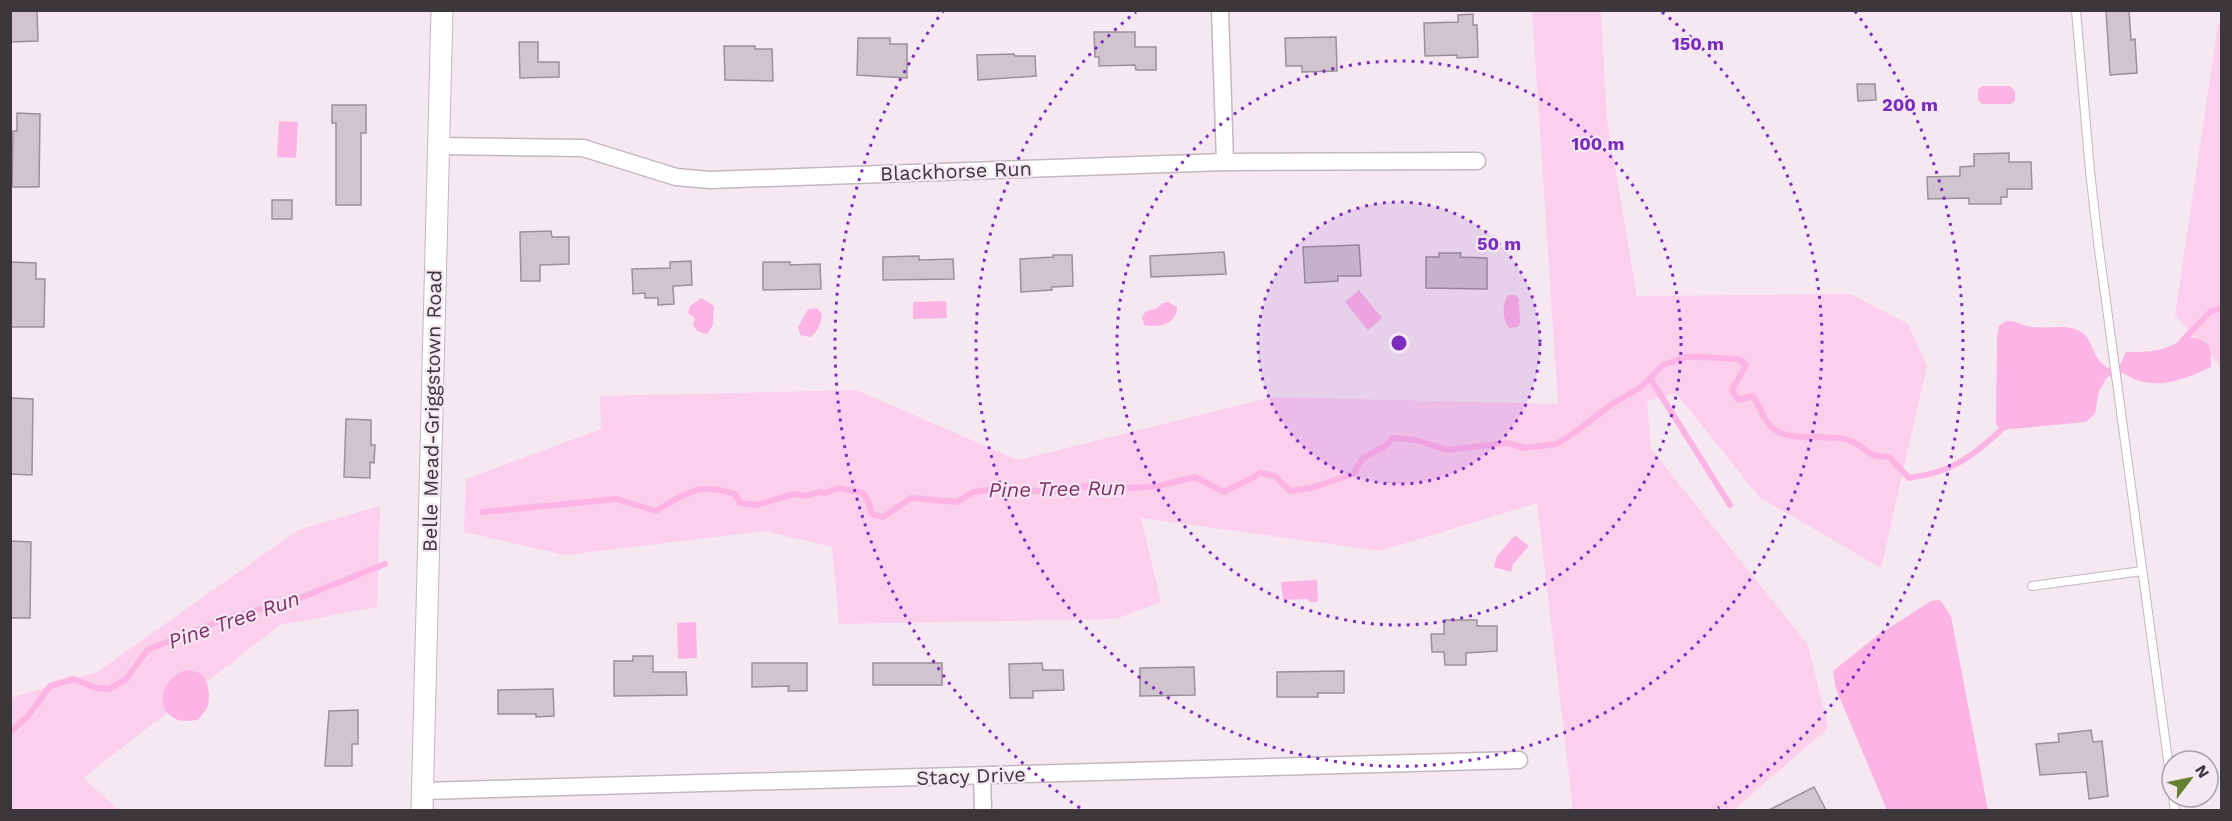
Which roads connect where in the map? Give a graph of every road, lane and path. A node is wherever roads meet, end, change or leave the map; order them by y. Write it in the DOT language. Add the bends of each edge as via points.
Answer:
graph roads {
  1 [pos="442,10"];
  2 [pos="1220,10"];
  3 [pos="2076,10"];
  4 [pos="439,146"];
  5 [pos="1477,161"];
  6 [pos="1225,162"];
  7 [pos="2142,571"];
  8 [pos="2032,586"];
  9 [pos="2166,749"];
  10 [pos="1519,760"];
  11 [pos="982,776"];
  12 [pos="423,801"];
  13 [pos="983,810"];
  1 -- 4 [label="street, Belle Mead-Griggstown Road"];
  2 -- 6 [label="street"];
  3 -- 7 [label="lane" via="2090,171"];
  4 -- 6 [label="street, Blackhorse Run" via="583,148 676,177 710,180"];
  4 -- 12 [label="street, Belle Mead-Griggstown Road"];
  5 -- 6 [label="street, Blackhorse Run"];
  7 -- 8 [label="lane"];
  7 -- 9 [label="lane"];
  10 -- 11 [label="street, Stacy Drive"];
  11 -- 12 [label="street, Stacy Drive"];
  11 -- 13 [label="street"];
}
